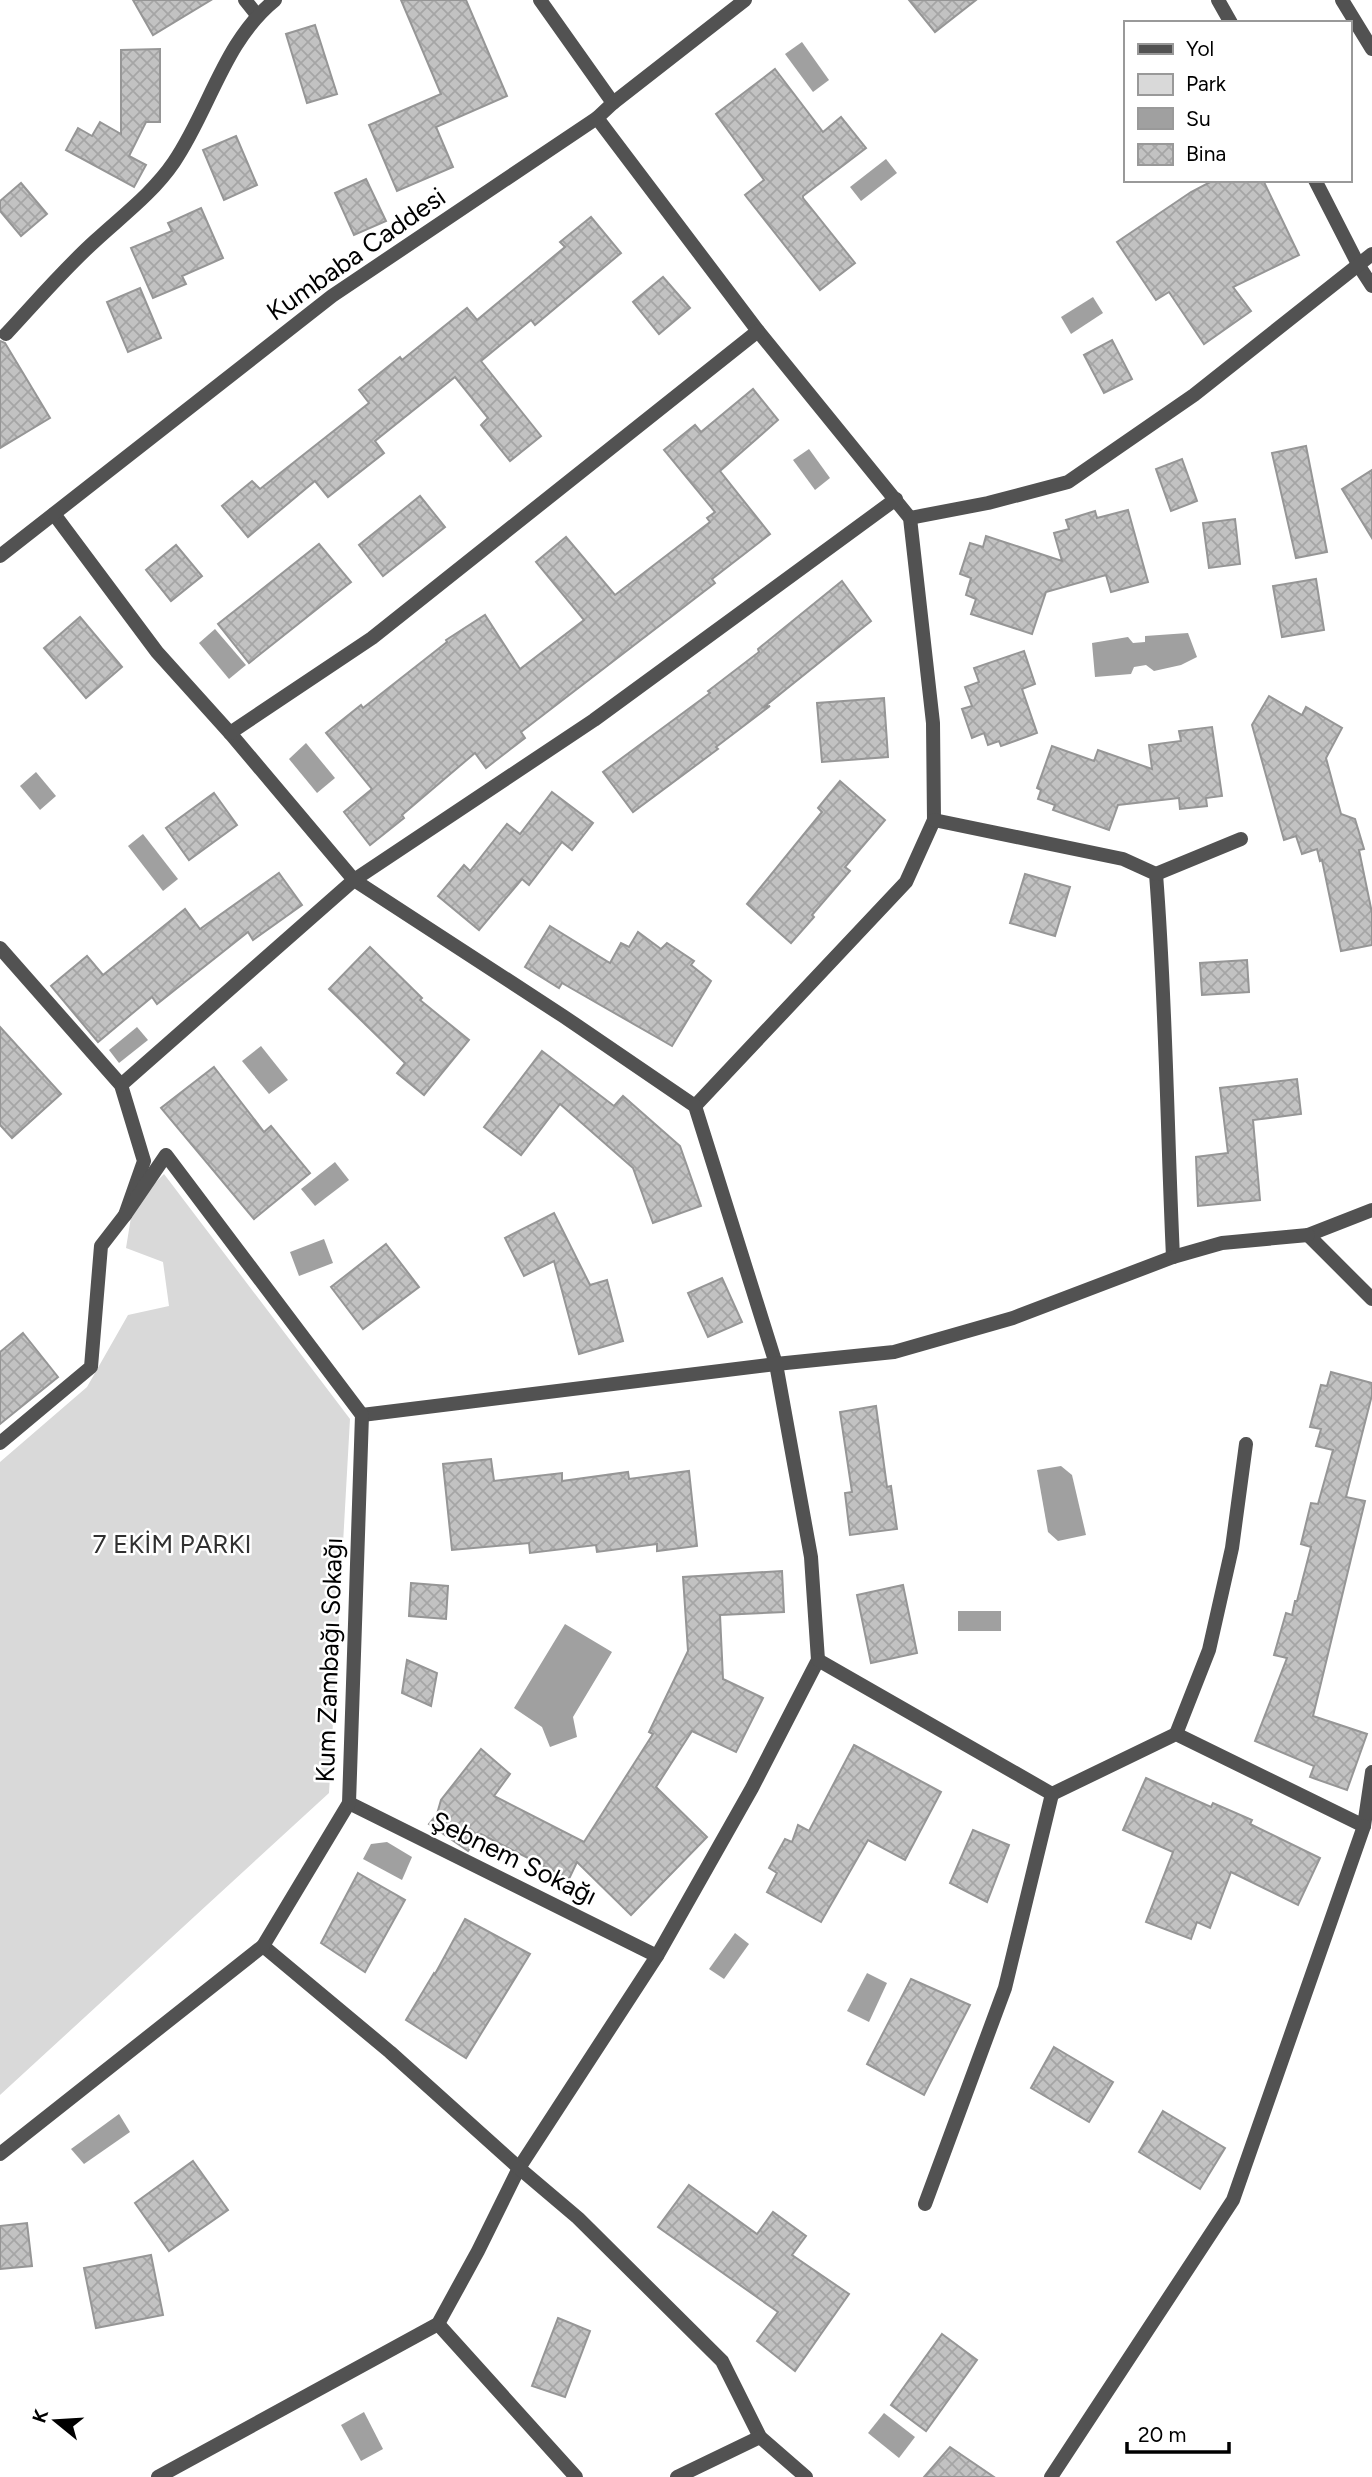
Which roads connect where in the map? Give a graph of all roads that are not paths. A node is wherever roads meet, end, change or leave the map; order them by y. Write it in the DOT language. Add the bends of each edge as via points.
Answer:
graph roads {
  1 [pos="245,0"];
  2 [pos="275,0"];
  3 [pos="540,0"];
  4 [pos="745,0"];
  5 [pos="1219,0"];
  6 [pos="1342,0"];
  7 [pos="257,15"];
  8 [pos="1230,21"];
  9 [pos="1372,49"];
  10 [pos="613,103"];
  11 [pos="597,118"];
  12 [pos="1316,182"];
  13 [pos="1372,254"];
  14 [pos="1359,266"];
  15 [pos="1372,286"];
  16 [pos="758,331"];
  17 [pos="6,334"];
  18 [pos="896,499"];
  19 [pos="54,513"];
  20 [pos="910,518"];
  21 [pos="0,556"];
  22 [pos="230,733"];
  23 [pos="934,820"];
  24 [pos="1241,839"];
  25 [pos="1156,874"];
  26 [pos="354,880"];
  27 [pos="0,948"];
  28 [pos="121,1085"];
  29 [pos="695,1106"];
  30 [pos="1372,1210"];
  31 [pos="125,1215"];
  32 [pos="1308,1235"];
  33 [pos="1172,1256"];
  34 [pos="1372,1299"];
  35 [pos="776,1364"];
  36 [pos="362,1415"];
  37 [pos="0,1443"];
  38 [pos="1246,1444"];
  39 [pos="818,1660"];
  40 [pos="1176,1734"];
  41 [pos="1372,1772"];
  42 [pos="1052,1794"];
  43 [pos="349,1803"];
  44 [pos="1364,1826"];
  45 [pos="263,1946"];
  46 [pos="657,1956"];
  47 [pos="0,2154"];
  48 [pos="519,2168"];
  49 [pos="925,2204"];
  50 [pos="438,2324"];
  51 [pos="760,2437"];
  52 [pos="158,2477"];
  53 [pos="576,2477"];
  54 [pos="677,2477"];
  55 [pos="806,2477"];
  56 [pos="1051,2477"];
  1 -- 7 [label="street"];
  2 -- 7 [label="street"];
  3 -- 10 [label="street"];
  4 -- 10 [label="street, Kumbaba Caddesi"];
  5 -- 8 [label="street"];
  6 -- 9 [label="street"];
  7 -- 17 [label="street" via="215,81 174,163"];
  10 -- 11 [label="street, Kumbaba Caddesi"];
  11 -- 16 [label="street"];
  11 -- 19 [label="street, Kumbaba Caddesi" via="332,296"];
  12 -- 14 [label="street"];
  13 -- 14 [label="street"];
  14 -- 15 [label="street"];
  14 -- 20 [label="street" via="1194,395 1068,482"];
  16 -- 18 [label="street"];
  16 -- 22 [label="street" via="372,639"];
  18 -- 20 [label="street"];
  18 -- 26 [label="street" via="594,720"];
  19 -- 21 [label="street, Kumbaba Caddesi"];
  19 -- 22 [label="street" via="157,652"];
  20 -- 23 [label="street" via="933,723"];
  22 -- 26 [label="street"];
  23 -- 25 [label="street" via="1123,859"];
  23 -- 29 [label="street" via="905,882"];
  24 -- 25 [label="street"];
  25 -- 33 [label="street"];
  26 -- 28 [label="street"];
  26 -- 29 [label="street"];
  27 -- 28 [label="street"];
  28 -- 31 [label="street" via="144,1161"];
  29 -- 35 [label="street"];
  30 -- 32 [label="street"];
  31 -- 36 [label="street" via="166,1155"];
  31 -- 37 [label="street" via="101,1246 91,1367"];
  32 -- 33 [label="street" via="1222,1243"];
  32 -- 34 [label="street"];
  33 -- 35 [label="street" via="1013,1318 894,1352"];
  35 -- 36 [label="street"];
  35 -- 39 [label="street" via="811,1558"];
  36 -- 43 [label="street, Kum Zambağı Sokağı"];
  38 -- 40 [label="street" via="1232,1548 1209,1650"];
  39 -- 42 [label="street"];
  39 -- 46 [label="street"];
  40 -- 42 [label="street"];
  40 -- 44 [label="street"];
  41 -- 44 [label="street"];
  42 -- 49 [label="street" via="1005,1988"];
  43 -- 45 [label="street, Kum Zambağı Sokağı"];
  43 -- 46 [label="street, Şebnem Sokağı"];
  44 -- 56 [label="street" via="1233,2200"];
  45 -- 47 [label="street, Kum Zambağı Sokağı"];
  45 -- 48 [label="street"];
  46 -- 48 [label="street"];
  48 -- 50 [label="street"];
  48 -- 51 [label="street" via="578,2218 722,2361"];
  50 -- 52 [label="street"];
  50 -- 53 [label="street"];
  51 -- 54 [label="street"];
  51 -- 55 [label="street"];
}
